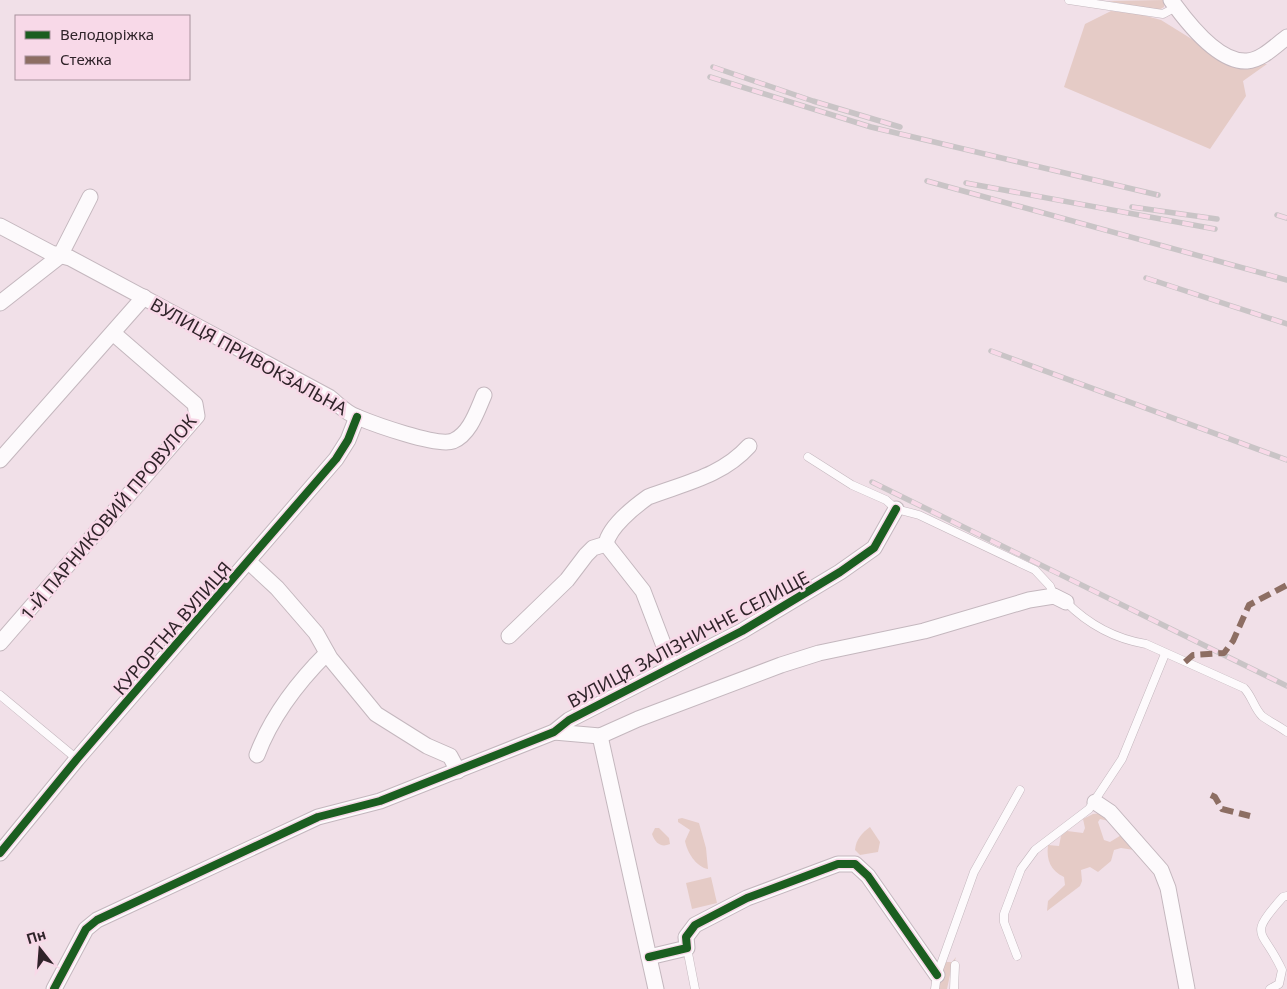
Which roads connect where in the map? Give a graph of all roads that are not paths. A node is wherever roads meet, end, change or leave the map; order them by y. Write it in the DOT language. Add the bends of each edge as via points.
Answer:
graph roads {
  1 [pos="1069,0"];
  2 [pos="1174,4"];
  3 [pos="1287,37"];
  4 [pos="90,197"];
  5 [pos="0,226"];
  6 [pos="60,256"];
  7 [pos="144,297"];
  8 [pos="0,303"];
  9 [pos="113,333"];
  10 [pos="484,394"];
  11 [pos="357,417"];
  12 [pos="749,446"];
  13 [pos="808,457"];
  14 [pos="0,460"];
  15 [pos="896,509"];
  16 [pos="606,544"];
  17 [pos="249,562"];
  18 [pos="1060,599"];
  19 [pos="509,636"];
  20 [pos="0,644"];
  21 [pos="327,653"];
  22 [pos="1165,654"];
  23 [pos="672,667"];
  24 [pos="0,694"];
  25 [pos="554,732"];
  26 [pos="1287,732"];
  27 [pos="600,736"];
  28 [pos="257,755"];
  29 [pos="77,760"];
  30 [pos="458,771"];
  31 [pos="1020,790"];
  32 [pos="1094,802"];
  33 [pos="0,853"];
  34 [pos="1287,896"];
  35 [pos="687,948"];
  36 [pos="1017,956"];
  37 [pos="649,957"];
  38 [pos="956,965"];
  39 [pos="936,982"];
  40 [pos="54,989"];
  41 [pos="656,989"];
  42 [pos="695,989"];
  43 [pos="954,989"];
  44 [pos="1187,989"];
  45 [pos="1270,989"];
  1 -- 2 [label="lane" via="1163,14"];
  2 -- 3 [label="street" via="1205,41 1234,59 1248,61 1262,56"];
  4 -- 6 [label="street"];
  5 -- 6 [label="street, ВУЛИЦЯ ПРИВОКЗАЛЬНА"];
  6 -- 7 [label="street, ВУЛИЦЯ ПРИВОКЗАЛЬНА" via="70,258"];
  6 -- 8 [label="street"];
  7 -- 9 [label="street"];
  7 -- 11 [label="street, ВУЛИЦЯ ПРИВОКЗАЛЬНА" via="329,397"];
  9 -- 14 [label="street"];
  9 -- 20 [label="street, 1-Й ПАРНИКОВИЙ ПРОВУЛОК" via="195,404 197,416"];
  10 -- 11 [label="street, ВУЛИЦЯ ПРИВОКЗАЛЬНА" via="474,418 463,434 452,441 429,441"];
  11 -- 17 [label="street, КУРОРТНА ВУЛИЦЯ" via="336,459"];
  12 -- 16 [label="street" via="715,473 648,497 617,526"];
  13 -- 15 [label="lane" via="852,485 886,500"];
  15 -- 18 [label="lane" via="920,515 1035,570"];
  15 -- 23 [label="street, ВУЛИЦЯ ЗАЛІЗНИЧНЕ СЕЛИЩЕ" via="874,548 840,572 781,609"];
  16 -- 19 [label="street" via="593,548 568,580"];
  16 -- 23 [label="street, ВУЛИЦЯ ЗАЛІЗНИЧНЕ СЕЛИЩЕ" via="643,591"];
  17 -- 21 [label="street" via="277,588 316,633"];
  17 -- 29 [label="street, КУРОРТНА ВУЛИЦЯ"];
  18 -- 22 [label="lane" via="1093,624"];
  18 -- 27 [label="street, ВУЛИЦЯ ЗАЛІЗНИЧНЕ СЕЛИЩЕ" via="1019,602 924,631 811,655"];
  21 -- 28 [label="street" via="298,683 274,718"];
  21 -- 30 [label="street" via="376,714 427,746 450,756"];
  22 -- 26 [label="lane" via="1244,688 1263,716"];
  22 -- 32 [label="lane" via="1122,759"];
  23 -- 25 [label="street, ВУЛИЦЯ ЗАЛІЗНИЧНЕ СЕЛИЩЕ" via="575,716"];
  24 -- 29 [label="lane"];
  25 -- 27 [label="street, ВУЛИЦЯ ЗАЛІЗНИЧНЕ СЕЛИЩЕ"];
  25 -- 30 [label="street"];
  27 -- 37 [label="street"];
  29 -- 33 [label="street, КУРОРТНА ВУЛИЦЯ"];
  30 -- 40 [label="street" via="380,801 318,817 97,920 86,929"];
  31 -- 39 [label="lane" via="974,872"];
  32 -- 36 [label="lane" via="1081,817 1035,850 1021,869 1004,914"];
  32 -- 44 [label="street" via="1110,812 1161,870 1168,888"];
  34 -- 45 [label="lane" via="1263,919 1261,926 1261,935 1282,970 1279,984"];
  35 -- 37 [label="street"];
  35 -- 39 [label="street" via="686,937 695,925 712,914 827,867 855,864 868,876"];
  35 -- 42 [label="lane"];
  37 -- 41 [label="street"];
  38 -- 43 [label="lane"];
}
